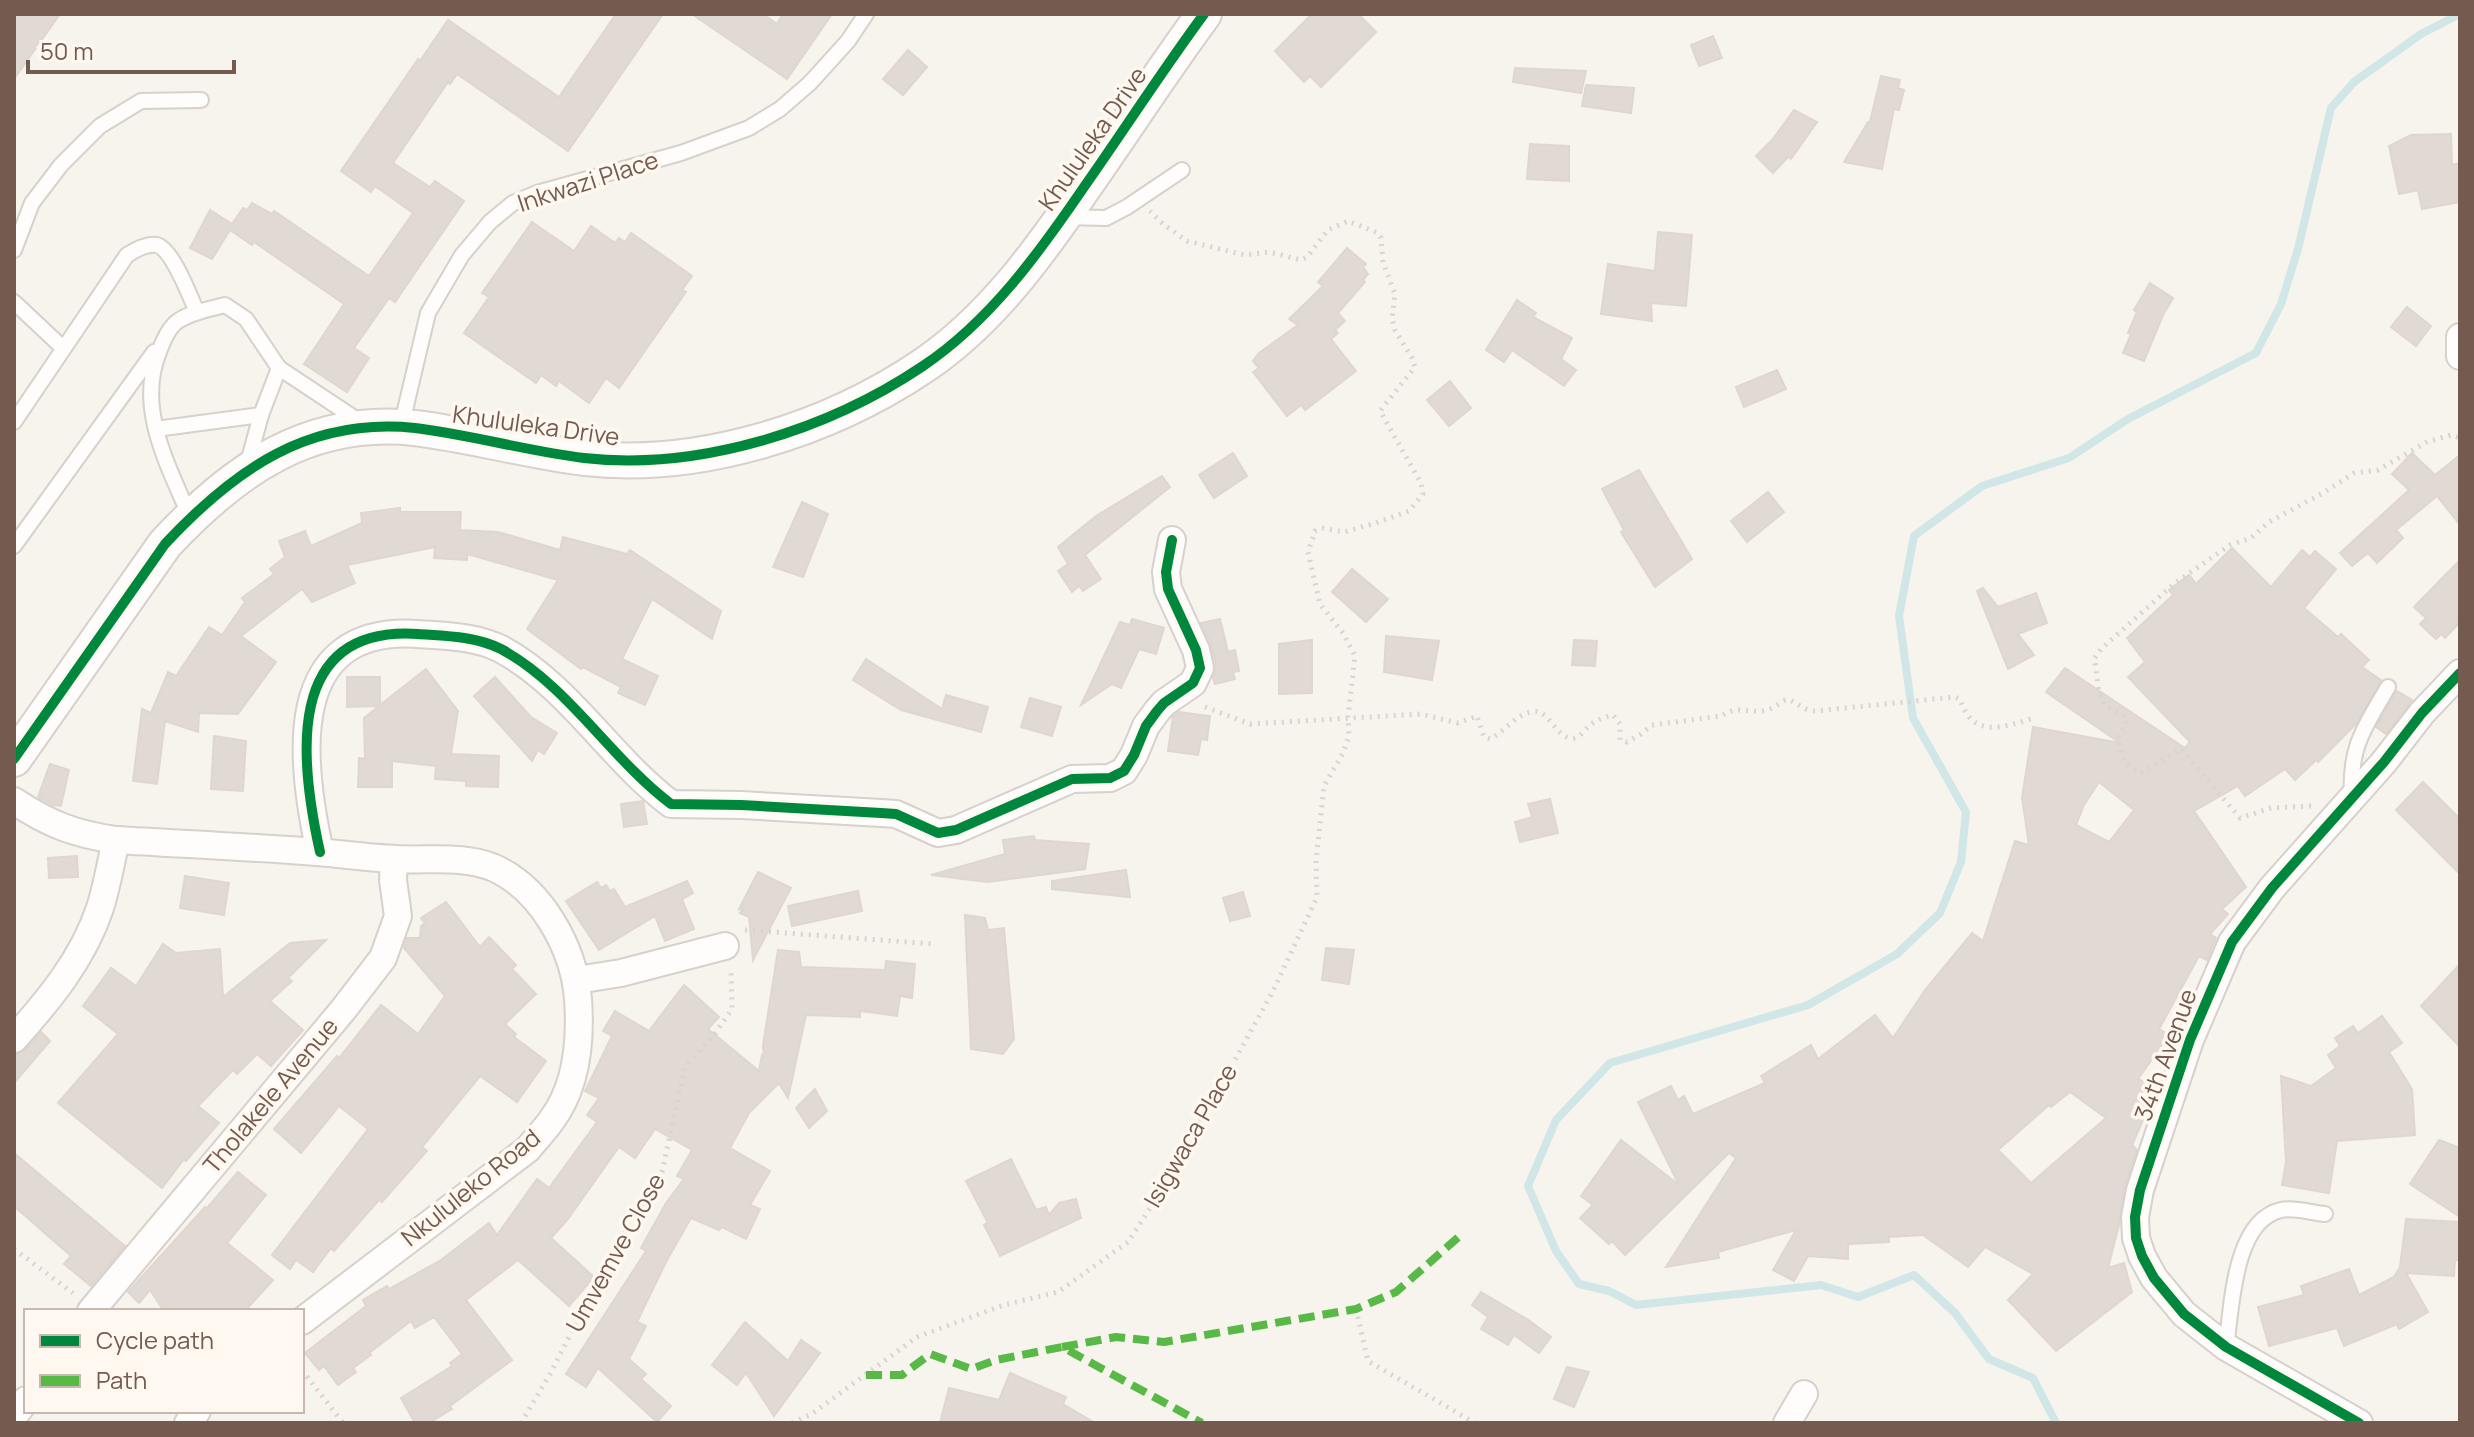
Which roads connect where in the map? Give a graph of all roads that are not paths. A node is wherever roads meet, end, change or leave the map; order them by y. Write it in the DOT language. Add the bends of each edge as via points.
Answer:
graph roads {
  1 [pos="866,14"];
  2 [pos="1204,14"];
  3 [pos="201,100"];
  4 [pos="1182,170"];
  5 [pos="1063,217"];
  6 [pos="14,250"];
  7 [pos="14,302"];
  8 [pos="197,312"];
  9 [pos="2460,337"];
  10 [pos="163,341"];
  11 [pos="63,348"];
  12 [pos="2460,356"];
  13 [pos="279,368"];
  14 [pos="261,415"];
  15 [pos="14,422"];
  16 [pos="384,427"];
  17 [pos="156,429"];
  18 [pos="246,470"];
  19 [pos="190,517"];
  20 [pos="1172,540"];
  21 [pos="14,546"];
  22 [pos="2460,673"];
  23 [pos="2388,687"];
  24 [pos="14,759"];
  25 [pos="2352,798"];
  26 [pos="14,801"];
  27 [pos="116,840"];
  28 [pos="320,852"];
  29 [pos="394,859"];
  30 [pos="725,946"];
  31 [pos="577,980"];
  32 [pos="14,1039"];
  33 [pos="2325,1214"];
  34 [pos="93,1309"];
  35 [pos="304,1319"];
  36 [pos="2226,1347"];
  37 [pos="1804,1394"];
  38 [pos="1787,1423"];
  39 [pos="2359,1423"];
  1 -- 16 [label="lane, Inkwazi Place" via="810,83 749,128 537,193 513,203 490,222 462,255 428,313"];
  2 -- 5 [label="street, Khululeka Drive"];
  3 -- 6 [label="lane" via="141,101 100,126 32,203"];
  4 -- 5 [label="lane" via="1106,218"];
  5 -- 16 [label="street, Khululeka Drive" via="995,303 937,356 898,382 788,433 686,456 632,459 586,458"];
  7 -- 11 [label="lane"];
  8 -- 10 [label="lane" via="176,321"];
  8 -- 11 [label="lane" via="170,257 162,247 145,246 127,255"];
  8 -- 13 [label="lane" via="225,305 246,319"];
  9 -- 12 [label="street"];
  10 -- 17 [label="lane" via="150,398"];
  10 -- 21 [label="lane"];
  11 -- 15 [label="lane"];
  13 -- 14 [label="lane"];
  13 -- 16 [label="lane"];
  14 -- 17 [label="lane"];
  14 -- 18 [label="lane"];
  16 -- 18 [label="street, Khululeka Drive" via="314,437"];
  17 -- 19 [label="lane"];
  18 -- 19 [label="street, Khululeka Drive"];
  19 -- 24 [label="street, Khululeka Drive" via="165,544"];
  20 -- 28 [label="street" via="1168,589 1200,668 1193,683 1157,711 1124,771 1110,778 1072,779 938,833 896,814 671,804 549,683 500,649 467,638 399,633 342,651 319,676 306,721 311,808"];
  22 -- 25 [label="street, 34th Avenue"];
  23 -- 25 [label="lane" via="2356,744"];
  25 -- 36 [label="street, 34th Avenue" via="2232,942 2190,1040 2140,1190 2136,1238 2154,1278 2184,1314"];
  26 -- 27 [label="street, Nkululeko Road" via="60,827"];
  27 -- 28 [label="street, Nkululeko Road"];
  27 -- 32 [label="street" via="100,908 78,956 53,995"];
  28 -- 29 [label="street, Nkululeko Road"];
  29 -- 31 [label="street, Nkululeko Road" via="476,862 504,873 536,900 553,924"];
  29 -- 34 [label="street, Tholakele Avenue" via="398,916 383,958"];
  30 -- 31 [label="street"];
  31 -- 35 [label="street, Nkululeko Road" via="580,1026 575,1062 567,1094 552,1120 528,1149"];
  33 -- 36 [label="lane" via="2284,1209 2258,1225 2240,1261"];
  36 -- 39 [label="street, 34th Avenue"];
  37 -- 38 [label="street"];
}
